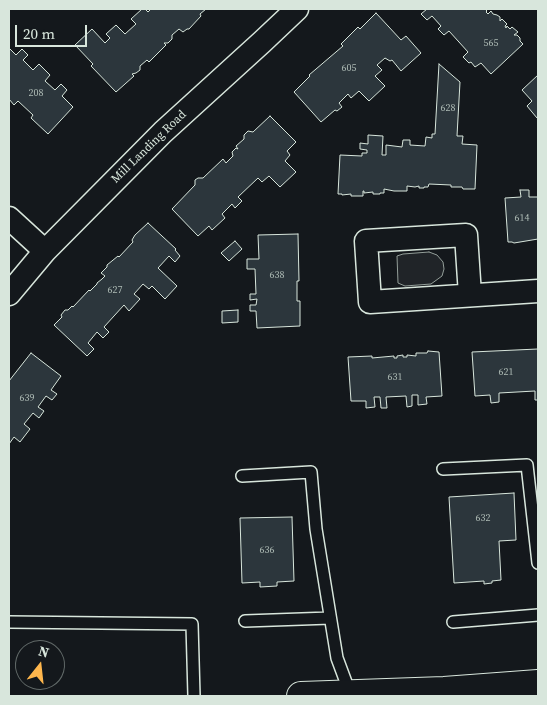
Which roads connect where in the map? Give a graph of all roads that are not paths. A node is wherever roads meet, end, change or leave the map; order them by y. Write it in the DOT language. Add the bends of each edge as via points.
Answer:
graph roads {
  1 [pos="297,9"];
  2 [pos="9,218"];
  3 [pos="46,251"];
  4 [pos="538,291"];
  5 [pos="9,294"];
  6 [pos="470,295"];
  7 [pos="443,468"];
  8 [pos="242,476"];
  9 [pos="538,563"];
  10 [pos="538,615"];
  11 [pos="330,618"];
  12 [pos="245,621"];
  13 [pos="9,622"];
  14 [pos="454,622"];
  15 [pos="538,684"];
  16 [pos="194,696"];
  17 [pos="301,696"];
  18 [pos="351,696"];
  1 -- 3 [label="street, Mill Landing Road" via="163,132"];
  2 -- 3 [label="street"];
  3 -- 5 [label="street, Mill Landing Road"];
  4 -- 6 [label="street"];
  6 -- 6 [label="street" via="370,302 366,241 466,235"];
  7 -- 9 [label="lane" via="527,465"];
  8 -- 11 [label="lane" via="311,472"];
  10 -- 14 [label="lane"];
  11 -- 12 [label="lane"];
  11 -- 18 [label="lane" via="337,658"];
  13 -- 16 [label="lane" via="192,624"];
  15 -- 18 [label="main road"];
  17 -- 18 [label="main road"];
}
